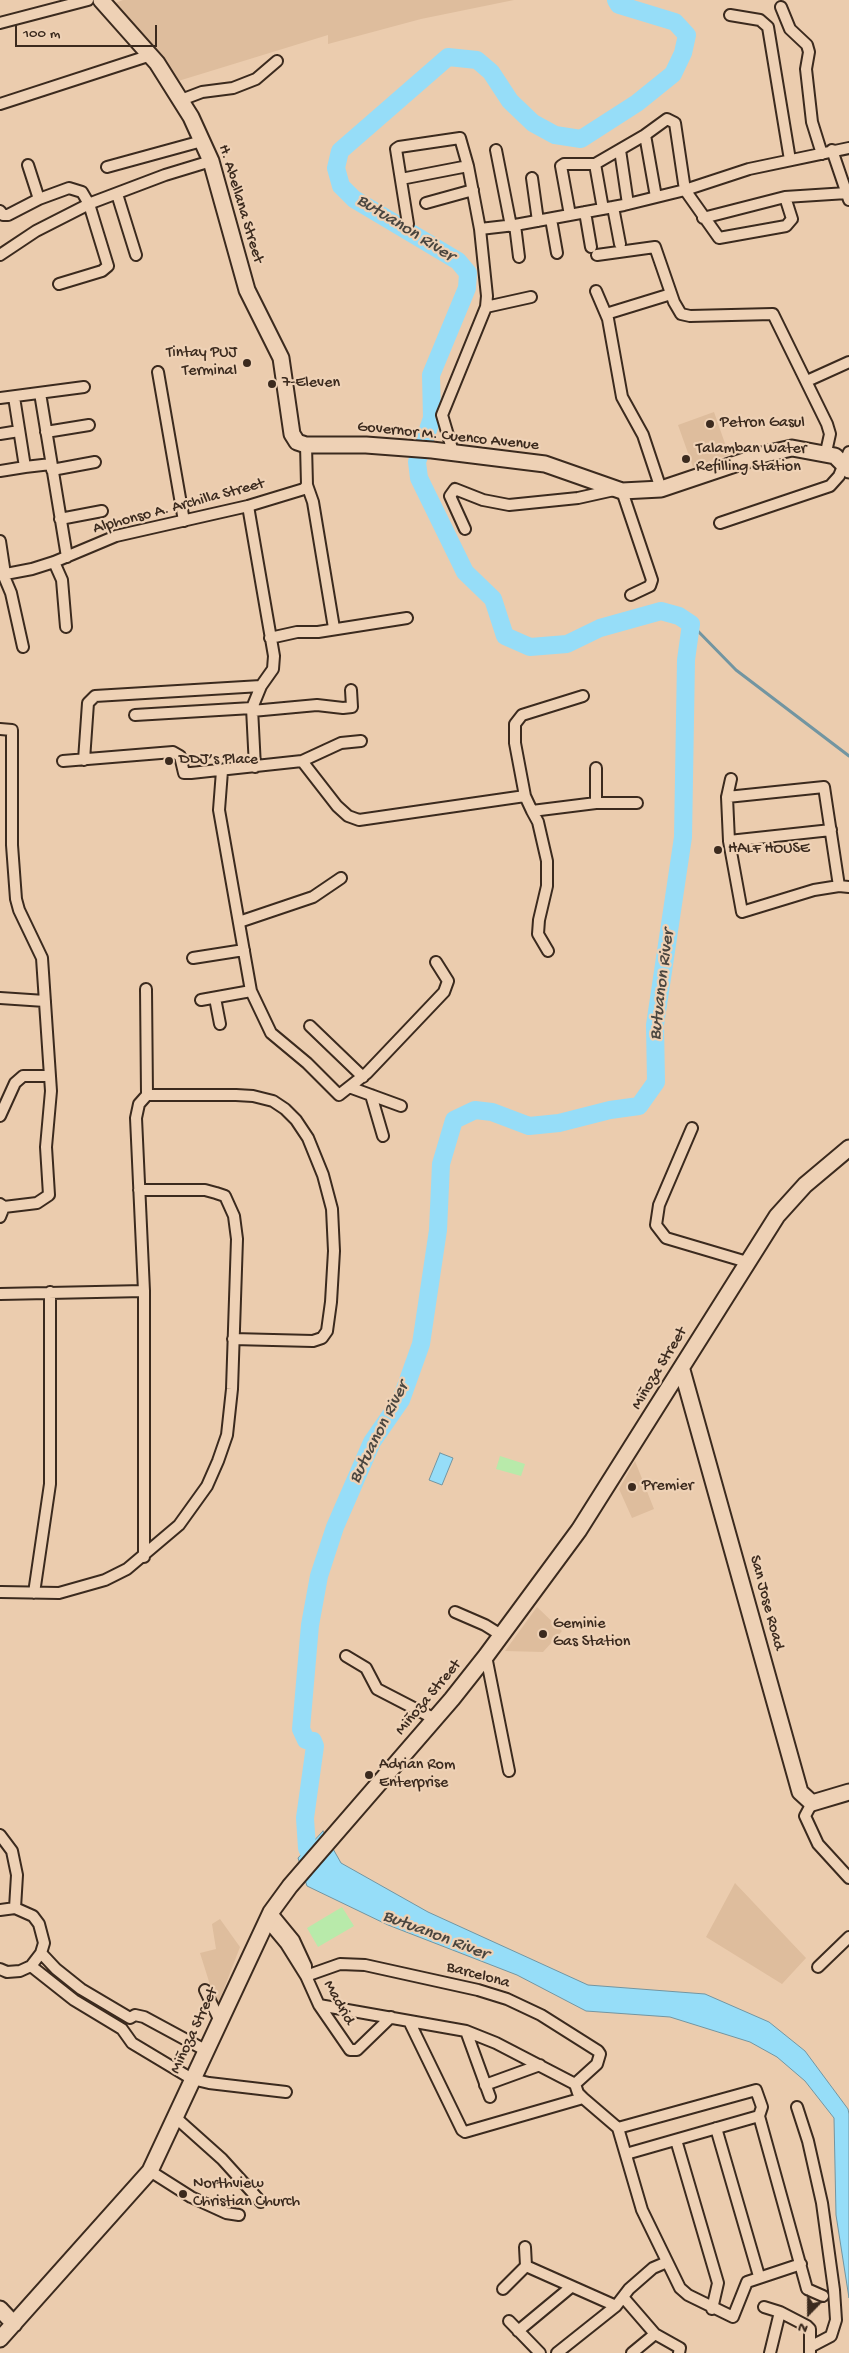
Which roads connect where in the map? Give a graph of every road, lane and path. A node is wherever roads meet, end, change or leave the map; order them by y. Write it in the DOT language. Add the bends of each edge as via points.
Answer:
graph roads {
  1 [pos="88,0"];
  2 [pos="102,0"];
  3 [pos="781,7"];
  4 [pos="730,15"];
  5 [pos="0,24"];
  6 [pos="151,55"];
  7 [pos="277,61"];
  8 [pos="181,100"];
  9 [pos="0,104"];
  10 [pos="645,135"];
  11 [pos="202,141"];
  12 [pos="849,148"];
  13 [pos="496,150"];
  14 [pos="620,150"];
  15 [pos="832,150"];
  16 [pos="822,154"];
  17 [pos="790,160"];
  18 [pos="211,161"];
  19 [pos="595,164"];
  20 [pos="28,165"];
  21 [pos="468,166"];
  22 [pos="107,167"];
  23 [pos="532,178"];
  24 [pos="401,179"];
  25 [pos="473,190"];
  26 [pos="686,190"];
  27 [pos="117,194"];
  28 [pos="848,196"];
  29 [pos="656,197"];
  30 [pos="785,197"];
  31 [pos="39,199"];
  32 [pos="426,203"];
  33 [pos="89,204"];
  34 [pos="628,204"];
  35 [pos="608,208"];
  36 [pos="0,211"];
  37 [pos="585,212"];
  38 [pos="570,215"];
  39 [pos="551,218"];
  40 [pos="703,218"];
  41 [pos="538,221"];
  42 [pos="408,224"];
  43 [pos="513,226"];
  44 [pos="480,229"];
  45 [pos="620,244"];
  46 [pos="557,253"];
  47 [pos="0,255"];
  48 [pos="136,255"];
  49 [pos="519,257"];
  50 [pos="59,284"];
  51 [pos="596,291"];
  52 [pos="671,294"];
  53 [pos="531,297"];
  54 [pos="486,307"];
  55 [pos="606,314"];
  56 [pos="849,362"];
  57 [pos="158,372"];
  58 [pos="807,381"];
  59 [pos="84,387"];
  60 [pos="40,393"];
  61 [pos="14,397"];
  62 [pos="0,398"];
  63 [pos="89,425"];
  64 [pos="19,431"];
  65 [pos="46,432"];
  66 [pos="0,434"];
  67 [pos="301,443"];
  68 [pos="453,452"];
  69 [pos="826,452"];
  70 [pos="95,462"];
  71 [pos="847,462"];
  72 [pos="25,467"];
  73 [pos="51,467"];
  74 [pos="0,471"];
  75 [pos="307,485"];
  76 [pos="661,489"];
  77 [pos="618,490"];
  78 [pos="248,506"];
  79 [pos="102,511"];
  80 [pos="60,519"];
  81 [pos="184,521"];
  82 [pos="720,523"];
  83 [pos="465,529"];
  84 [pos="0,541"];
  85 [pos="67,556"];
  86 [pos="54,562"];
  87 [pos="3,574"];
  88 [pos="631,595"];
  89 [pos="407,618"];
  90 [pos="66,627"];
  91 [pos="334,628"];
  92 [pos="270,638"];
  93 [pos="23,647"];
  94 [pos="261,686"];
  95 [pos="351,690"];
  96 [pos="583,696"];
  97 [pos="252,709"];
  98 [pos="135,715"];
  99 [pos="0,729"];
  100 [pos="361,741"];
  101 [pos="84,760"];
  102 [pos="63,761"];
  103 [pos="302,761"];
  104 [pos="255,767"];
  105 [pos="596,768"];
  106 [pos="222,771"];
  107 [pos="731,779"];
  108 [pos="525,796"];
  109 [pos="727,797"];
  110 [pos="596,803"];
  111 [pos="637,803"];
  112 [pos="532,811"];
  113 [pos="831,830"];
  114 [pos="729,841"];
  115 [pos="341,878"];
  116 [pos="844,887"];
  117 [pos="239,922"];
  118 [pos="244,950"];
  119 [pos="548,951"];
  120 [pos="193,958"];
  121 [pos="436,962"];
  122 [pos="146,989"];
  123 [pos="251,991"];
  124 [pos="0,998"];
  125 [pos="215,998"];
  126 [pos="201,1000"];
  127 [pos="45,1001"];
  128 [pos="220,1024"];
  129 [pos="310,1026"];
  130 [pos="50,1076"];
  131 [pos="362,1077"];
  132 [pos="349,1087"];
  133 [pos="371,1095"];
  134 [pos="147,1096"];
  135 [pos="401,1106"];
  136 [pos="0,1116"];
  137 [pos="692,1128"];
  138 [pos="383,1136"];
  139 [pos="849,1148"];
  140 [pos="139,1190"];
  141 [pos="1,1210"];
  142 [pos="747,1262"];
  143 [pos="144,1291"];
  144 [pos="50,1292"];
  145 [pos="0,1294"];
  146 [pos="233,1339"];
  147 [pos="682,1370"];
  148 [pos="144,1557"];
  149 [pos="1,1592"];
  150 [pos="34,1593"];
  151 [pos="454,1612"];
  152 [pos="501,1635"];
  153 [pos="346,1656"];
  154 [pos="486,1656"];
  155 [pos="435,1719"];
  156 [pos="509,1771"];
  157 [pos="849,1792"];
  158 [pos="812,1803"];
  159 [pos="0,1835"];
  160 [pos="849,1878"];
  161 [pos="15,1908"];
  162 [pos="0,1910"];
  163 [pos="268,1916"];
  164 [pos="849,1937"];
  165 [pos="41,1953"];
  166 [pos="31,1966"];
  167 [pos="818,1967"];
  168 [pos="0,1969"];
  169 [pos="306,1976"];
  170 [pos="205,1990"];
  171 [pos="319,2005"];
  172 [pos="391,2017"];
  173 [pos="130,2018"];
  174 [pos="219,2019"];
  175 [pos="409,2021"];
  176 [pos="122,2029"];
  177 [pos="466,2031"];
  178 [pos="205,2050"];
  179 [pos="540,2065"];
  180 [pos="192,2078"];
  181 [pos="576,2084"];
  182 [pos="485,2085"];
  183 [pos="286,2092"];
  184 [pos="490,2096"];
  185 [pos="583,2098"];
  186 [pos="797,2107"];
  187 [pos="759,2116"];
  188 [pos="175,2117"];
  189 [pos="618,2128"];
  190 [pos="716,2128"];
  191 [pos="676,2140"];
  192 [pos="626,2154"];
  193 [pos="150,2171"];
  194 [pos="261,2202"];
  195 [pos="239,2215"];
  196 [pos="525,2247"];
  197 [pos="667,2262"];
  198 [pos="801,2264"];
  199 [pos="526,2266"];
  200 [pos="759,2276"];
  201 [pos="571,2287"];
  202 [pos="503,2289"];
  203 [pos="823,2296"];
  204 [pos="623,2297"];
  205 [pos="616,2306"];
  206 [pos="764,2307"];
  207 [pos="0,2309"];
  208 [pos="712,2309"];
  209 [pos="780,2312"];
  210 [pos="509,2320"];
  211 [pos="14,2324"];
  212 [pos="518,2331"];
  213 [pos="655,2334"];
  214 [pos="0,2339"];
  215 [pos="810,2350"];
  216 [pos="540,2353"];
  217 [pos="557,2353"];
  218 [pos="632,2353"];
  219 [pos="679,2353"];
  220 [pos="770,2353"];
  1 -- 5 [label="street"];
  2 -- 6 [label="main road, H. Abellana Street"];
  3 -- 16 [label="street" via="790,29 808,45 806,69 812,122"];
  4 -- 17 [label="street" via="760,20 768,27"];
  6 -- 8 [label="main road, H. Abellana Street"];
  6 -- 9 [label="street"];
  7 -- 8 [label="street" via="256,79"];
  8 -- 11 [label="main road, H. Abellana Street"];
  10 -- 14 [label="street"];
  10 -- 26 [label="street" via="666,119 675,123"];
  10 -- 29 [label="street"];
  11 -- 18 [label="main road, H. Abellana Street"];
  11 -- 22 [label="street"];
  12 -- 15 [label="street"];
  13 -- 43 [label="street"];
  14 -- 19 [label="street"];
  14 -- 34 [label="street"];
  15 -- 16 [label="street"];
  15 -- 28 [label="street"];
  16 -- 17 [label="street"];
  17 -- 26 [label="street" via="735,173"];
  18 -- 27 [label="street"];
  18 -- 67 [label="main road, H. Abellana Street" via="247,290 281,358 292,434"];
  19 -- 35 [label="street"];
  19 -- 38 [label="street" via="561,166"];
  20 -- 31 [label="street"];
  21 -- 24 [label="street"];
  21 -- 24 [label="street" via="460,138 399,147 396,151"];
  21 -- 25 [label="street"];
  23 -- 41 [label="street"];
  24 -- 42 [label="street"];
  25 -- 32 [label="street"];
  25 -- 44 [label="street"];
  26 -- 29 [label="street"];
  26 -- 40 [label="street"];
  27 -- 33 [label="street"];
  27 -- 48 [label="street"];
  28 -- 30 [label="street"];
  29 -- 34 [label="street"];
  30 -- 40 [label="street"];
  30 -- 40 [label="street" via="792,219 786,226 719,238"];
  31 -- 33 [label="street" via="69,188 82,192"];
  31 -- 36 [label="street" via="8,215"];
  33 -- 47 [label="street" via="36,231"];
  33 -- 50 [label="street" via="108,266 102,271"];
  34 -- 35 [label="street"];
  35 -- 37 [label="street"];
  35 -- 45 [label="street"];
  37 -- 38 [label="street"];
  37 -- 52 [label="street" via="594,251 655,246"];
  38 -- 39 [label="street"];
  39 -- 41 [label="street"];
  39 -- 46 [label="street"];
  41 -- 43 [label="street"];
  43 -- 44 [label="street"];
  43 -- 49 [label="street"];
  44 -- 54 [label="street" via="487,280"];
  51 -- 55 [label="street"];
  52 -- 55 [label="street"];
  52 -- 58 [label="street" via="681,314 690,316 772,314"];
  53 -- 54 [label="street"];
  54 -- 68 [label="street" via="442,415"];
  55 -- 76 [label="street" via="622,396 643,435"];
  56 -- 58 [label="street"];
  57 -- 81 [label="street"];
  58 -- 69 [label="street" via="828,424 830,434"];
  59 -- 60 [label="street"];
  60 -- 61 [label="street"];
  60 -- 65 [label="street"];
  61 -- 62 [label="street"];
  61 -- 64 [label="street"];
  63 -- 65 [label="street"];
  64 -- 66 [label="street"];
  64 -- 72 [label="street"];
  65 -- 73 [label="street"];
  67 -- 68 [label="main road, Governor M. Cuenco Avenue"];
  67 -- 75 [label="street"];
  68 -- 77 [label="main road, Governor M. Cuenco Avenue" via="545,464"];
  69 -- 71 [label="main road, Governor M. Cuenco Avenue"];
  69 -- 76 [label="main road, Governor M. Cuenco Avenue" via="783,450"];
  70 -- 73 [label="street"];
  71 -- 82 [label="street" via="830,486"];
  72 -- 73 [label="street"];
  72 -- 74 [label="street"];
  73 -- 80 [label="street"];
  75 -- 78 [label="street, Alphonso A. Archilla Street" via="304,489"];
  75 -- 91 [label="street" via="313,502"];
  76 -- 77 [label="main road, Governor M. Cuenco Avenue"];
  77 -- 83 [label="street" via="510,505 454,489 450,496"];
  77 -- 88 [label="street" via="652,580 650,586"];
  78 -- 81 [label="street, Alphonso A. Archilla Street"];
  78 -- 92 [label="street"];
  79 -- 80 [label="street"];
  80 -- 85 [label="street"];
  81 -- 85 [label="street, Alphonso A. Archilla Street" via="116,536"];
  84 -- 87 [label="street"];
  85 -- 86 [label="street, Alphonso A. Archilla Street"];
  86 -- 87 [label="street, Alphonso A. Archilla Street"];
  86 -- 90 [label="street" via="62,580"];
  87 -- 93 [label="street" via="12,593"];
  89 -- 91 [label="street"];
  91 -- 92 [label="street"];
  92 -- 94 [label="street" via="273,669"];
  94 -- 97 [label="street"];
  94 -- 101 [label="street" via="95,696 88,703"];
  95 -- 97 [label="street" via="352,707 317,705"];
  96 -- 108 [label="street" via="522,715 515,724 515,743"];
  97 -- 98 [label="street"];
  97 -- 104 [label="street"];
  99 -- 127 [label="street" via="12,730 12,844 16,899 42,958"];
  100 -- 103 [label="street" via="341,744"];
  101 -- 102 [label="street"];
  101 -- 106 [label="street" via="173,752 180,756 184,773"];
  103 -- 104 [label="street"];
  103 -- 108 [label="street" via="337,806 348,816 359,820"];
  104 -- 106 [label="street"];
  105 -- 110 [label="street"];
  106 -- 117 [label="street" via="219,810"];
  107 -- 109 [label="street"];
  108 -- 112 [label="street"];
  109 -- 113 [label="street" via="824,787"];
  109 -- 114 [label="street"];
  110 -- 111 [label="street"];
  110 -- 112 [label="street"];
  112 -- 119 [label="street" via="538,822 546,862 547,886 538,934"];
  113 -- 114 [label="street"];
  113 -- 116 [label="street"];
  114 -- 116 [label="street" via="742,912 814,890"];
  115 -- 117 [label="street" via="313,897"];
  117 -- 118 [label="street"];
  118 -- 120 [label="street"];
  118 -- 123 [label="street"];
  121 -- 131 [label="street" via="448,981 444,992"];
  122 -- 134 [label="street"];
  123 -- 125 [label="street"];
  123 -- 132 [label="street" via="271,1033 339,1095"];
  124 -- 127 [label="street"];
  125 -- 126 [label="street"];
  125 -- 128 [label="street"];
  127 -- 130 [label="street"];
  129 -- 131 [label="street"];
  130 -- 136 [label="street" via="23,1076 15,1084"];
  130 -- 141 [label="street" via="46,1147 49,1195 37,1203"];
  131 -- 132 [label="street"];
  132 -- 133 [label="street"];
  133 -- 135 [label="street"];
  133 -- 138 [label="street"];
  134 -- 140 [label="street" via="140,1100 136,1118"];
  134 -- 146 [label="street" via="236,1095 273,1101 296,1120 308,1138 324,1175 332,1209 334,1251 327,1331 314,1341"];
  137 -- 142 [label="street" via="659,1205 656,1225 666,1238"];
  139 -- 142 [label="main road, Miñoza Street" via="777,1216"];
  140 -- 143 [label="street"];
  140 -- 146 [label="street" via="205,1190 225,1196 231,1205 237,1239"];
  142 -- 147 [label="main road, Miñoza Street"];
  143 -- 144 [label="street"];
  143 -- 148 [label="street"];
  144 -- 145 [label="street"];
  144 -- 150 [label="street" via="50,1484"];
  146 -- 148 [label="street" via="230,1411 227,1435 218,1461 192,1510"];
  147 -- 152 [label="main road, Miñoza Street" via="579,1530"];
  147 -- 158 [label="main road, San Jose Road" via="791,1767 800,1792"];
  148 -- 150 [label="street" via="127,1570 82,1588 60,1593"];
  149 -- 150 [label="street"];
  151 -- 152 [label="street"];
  152 -- 154 [label="main road, Miñoza Street"];
  153 -- 155 [label="street" via="366,1668 377,1690"];
  154 -- 155 [label="main road, Miñoza Street"];
  154 -- 156 [label="street"];
  155 -- 163 [label="main road, Miñoza Street" via="290,1886"];
  157 -- 158 [label="main road"];
  158 -- 160 [label="street" via="805,1816 818,1844"];
  159 -- 161 [label="street" via="12,1851 18,1875"];
  161 -- 162 [label="street"];
  161 -- 165 [label="street" via="33,1916 40,1924 44,1943"];
  163 -- 169 [label="street, Madrid" via="294,1940 306,1966"];
  163 -- 174 [label="main road, Miñoza Street"];
  164 -- 167 [label="street"];
  165 -- 166 [label="street"];
  165 -- 173 [label="street" via="56,1970 81,1989"];
  166 -- 168 [label="street" via="20,1971"];
  166 -- 176 [label="street" via="74,2000"];
  169 -- 171 [label="street, Madrid"];
  169 -- 181 [label="street, Barcelona" via="331,1966 359,1964 507,1999 541,2015 594,2047 600,2054 597,2064"];
  170 -- 174 [label="street"];
  171 -- 172 [label="street"];
  171 -- 172 [label="street, Madrid" via="350,2050 357,2050"];
  172 -- 175 [label="street"];
  173 -- 176 [label="street"];
  173 -- 178 [label="street" via="135,2015 144,2017"];
  174 -- 178 [label="main road, Miñoza Street"];
  175 -- 177 [label="street"];
  175 -- 185 [label="street" via="465,2132"];
  176 -- 180 [label="street" via="132,2043"];
  177 -- 179 [label="street"];
  177 -- 182 [label="street"];
  178 -- 180 [label="main road, Miñoza Street"];
  179 -- 181 [label="street"];
  179 -- 182 [label="street"];
  180 -- 183 [label="street"];
  180 -- 188 [label="main road, Miñoza Street"];
  181 -- 185 [label="street"];
  182 -- 184 [label="street"];
  185 -- 189 [label="street"];
  186 -- 215 [label="street" via="824,2212 836,2320 831,2336"];
  187 -- 189 [label="street" via="762,2106 758,2093 753,2090"];
  187 -- 190 [label="street"];
  187 -- 198 [label="street"];
  188 -- 193 [label="main road, Miñoza Street"];
  188 -- 194 [label="street" via="222,2159"];
  189 -- 192 [label="street"];
  190 -- 191 [label="street"];
  190 -- 200 [label="street"];
  191 -- 192 [label="street"];
  191 -- 208 [label="street" via="718,2283"];
  192 -- 197 [label="street" via="642,2210"];
  193 -- 195 [label="street" via="191,2197 226,2213"];
  193 -- 211 [label="main road, Miñoza Street"];
  196 -- 199 [label="street"];
  197 -- 204 [label="street" via="653,2268"];
  197 -- 208 [label="street" via="680,2288"];
  198 -- 200 [label="street"];
  198 -- 203 [label="street" via="807,2289"];
  199 -- 201 [label="street"];
  199 -- 202 [label="street"];
  200 -- 208 [label="street" via="747,2282 733,2317"];
  201 -- 205 [label="street"];
  201 -- 212 [label="street"];
  204 -- 205 [label="street"];
  204 -- 213 [label="street"];
  205 -- 217 [label="street"];
  206 -- 209 [label="street"];
  207 -- 211 [label="main road"];
  209 -- 215 [label="street" via="807,2326"];
  209 -- 220 [label="street"];
  210 -- 212 [label="street"];
  211 -- 214 [label="main road, Miñoza Street"];
  212 -- 216 [label="street"];
  213 -- 218 [label="street"];
  213 -- 219 [label="street" via="680,2348"];
}
